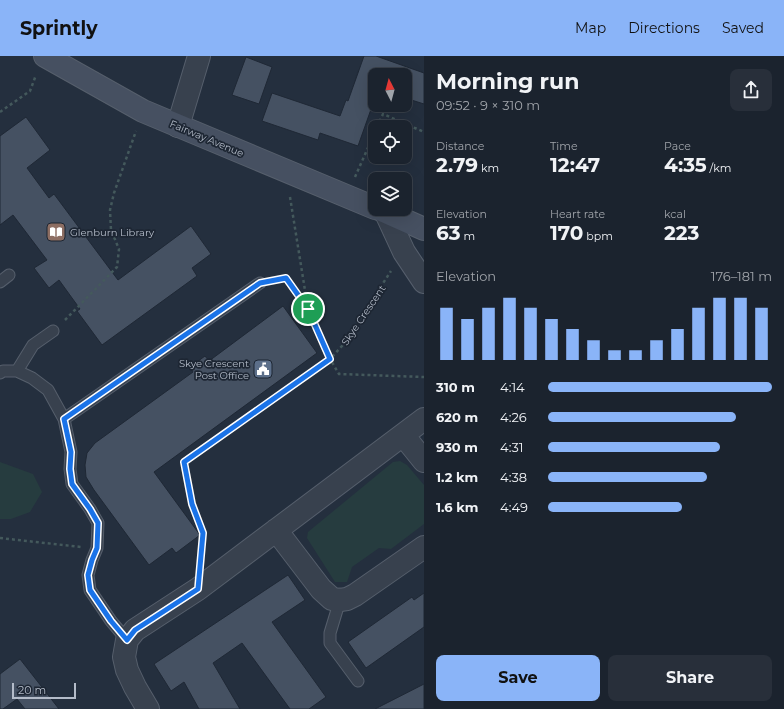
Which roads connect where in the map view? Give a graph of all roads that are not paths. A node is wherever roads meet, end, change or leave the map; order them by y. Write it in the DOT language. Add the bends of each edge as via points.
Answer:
graph roads {
  1 [pos="199,56"];
  2 [pos="41,63"];
  3 [pos="178,126"];
  4 [pos="368,205"];
  5 [pos="383,216"];
  6 [pos="395,216"];
  7 [pos="424,229"];
  8 [pos="424,282"];
  9 [pos="260,283"];
  10 [pos="54,331"];
  11 [pos="17,371"];
  12 [pos="0,373"];
  13 [pos="64,419"];
  14 [pos="424,419"];
  15 [pos="403,435"];
  16 [pos="424,461"];
  17 [pos="276,530"];
  18 [pos="424,547"];
  19 [pos="340,600"];
  20 [pos="127,640"];
  21 [pos="358,681"];
  22 [pos="148,709"];
  1 -- 3 [label="street"];
  2 -- 3 [label="street, Fairway Avenue"];
  3 -- 4 [label="street, Fairway Avenue"];
  5 -- 8 [label="street"];
  6 -- 7 [label="street, Fairway Avenue"];
  9 -- 13 [label="lane"];
  10 -- 11 [label="lane" via="33,345"];
  11 -- 12 [label="lane"];
  11 -- 13 [label="lane" via="48,390"];
  13 -- 20 [label="lane" via="71,452 72,484 98,523 97,548 88,575 90,590"];
  14 -- 15 [label="street"];
  15 -- 16 [label="street"];
  15 -- 17 [label="street"];
  17 -- 19 [label="street" via="321,589 332,599"];
  17 -- 20 [label="street" via="198,589 135,630"];
  18 -- 19 [label="street" via="355,594"];
  19 -- 21 [label="lane" via="330,633 330,643"];
  20 -- 22 [label="street" via="124,657 134,687"];
}
